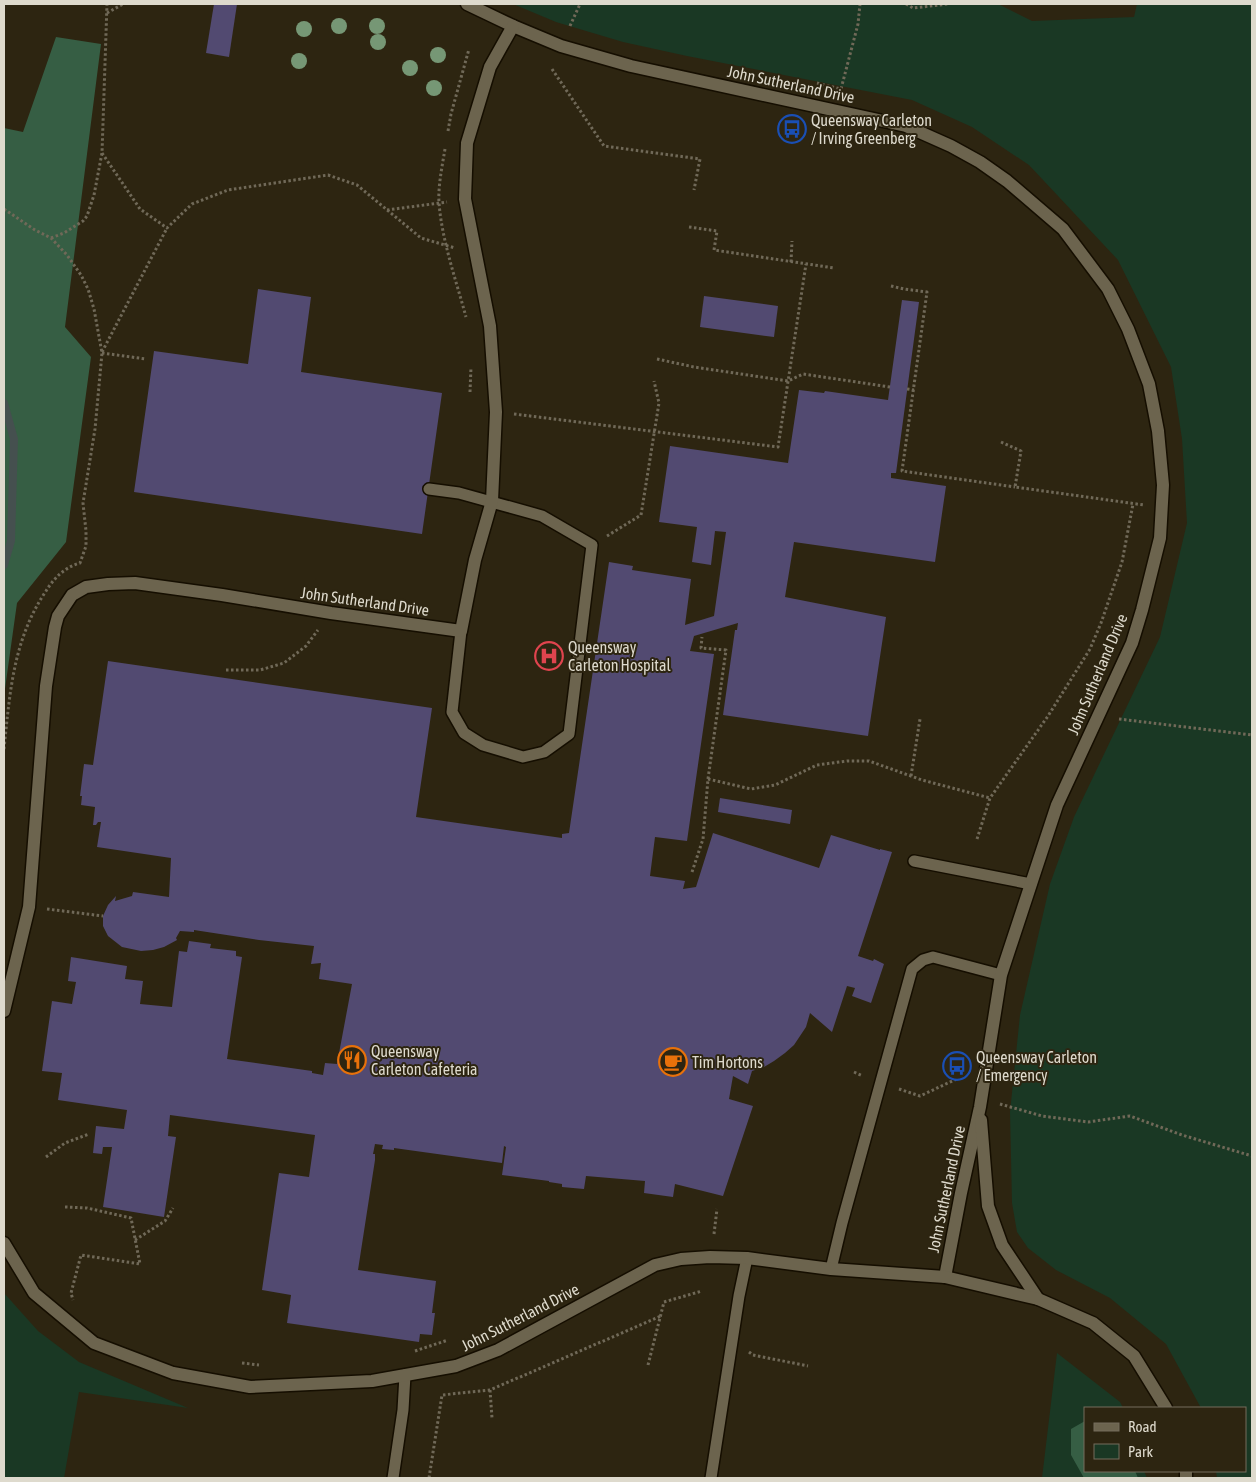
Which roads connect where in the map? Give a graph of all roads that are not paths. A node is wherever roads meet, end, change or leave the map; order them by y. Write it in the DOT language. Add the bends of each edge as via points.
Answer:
graph roads {
  1 [pos="467,4"];
  2 [pos="513,26"];
  3 [pos="428,489"];
  4 [pos="492,501"];
  5 [pos="461,631"];
  6 [pos="914,861"];
  7 [pos="1030,884"];
  8 [pos="1001,975"];
  9 [pos="4,1011"];
  10 [pos="980,1107"];
  11 [pos="4,1244"];
  12 [pos="747,1258"];
  13 [pos="831,1269"];
  14 [pos="945,1277"];
  15 [pos="1038,1299"];
  16 [pos="405,1375"];
  17 [pos="1165,1407"];
  18 [pos="393,1478"];
  19 [pos="711,1478"];
  1 -- 2 [label="street, John Sutherland Drive"];
  2 -- 4 [label="street" via="490,68 467,143 465,199 490,326 496,412"];
  2 -- 7 [label="street, John Sutherland Drive" via="561,46 631,66 906,126 952,146 1007,181 1063,229 1108,289 1128,329 1149,384 1163,485 1160,538 1132,643 1057,805"];
  3 -- 4 [label="lane"];
  4 -- 5 [label="street" via="475,560"];
  4 -- 5 [label="lane" via="542,516 592,545 569,734 544,752 523,758 483,745 464,733 452,712"];
  5 -- 9 [label="street, John Sutherland Drive" via="135,584 86,587 72,595 58,616 55,627 46,686 29,907"];
  6 -- 7 [label="lane"];
  7 -- 8 [label="street, John Sutherland Drive"];
  8 -- 10 [label="street, John Sutherland Drive"];
  8 -- 13 [label="lane" via="933,957 912,969"];
  10 -- 14 [label="street, John Sutherland Drive"];
  10 -- 15 [label="street, John Sutherland Drive" via="988,1206 1002,1245"];
  11 -- 16 [label="street, John Sutherland Drive" via="34,1293 94,1343 173,1373 250,1387 372,1381"];
  12 -- 13 [label="street, John Sutherland Drive"];
  12 -- 16 [label="street, John Sutherland Drive" via="681,1259 655,1265 498,1350 456,1366"];
  12 -- 19 [label="lane"];
  13 -- 14 [label="street, John Sutherland Drive"];
  14 -- 15 [label="street, John Sutherland Drive"];
  15 -- 17 [label="street, John Sutherland Drive" via="1093,1323 1134,1356"];
  16 -- 18 [label="lane"];
}
